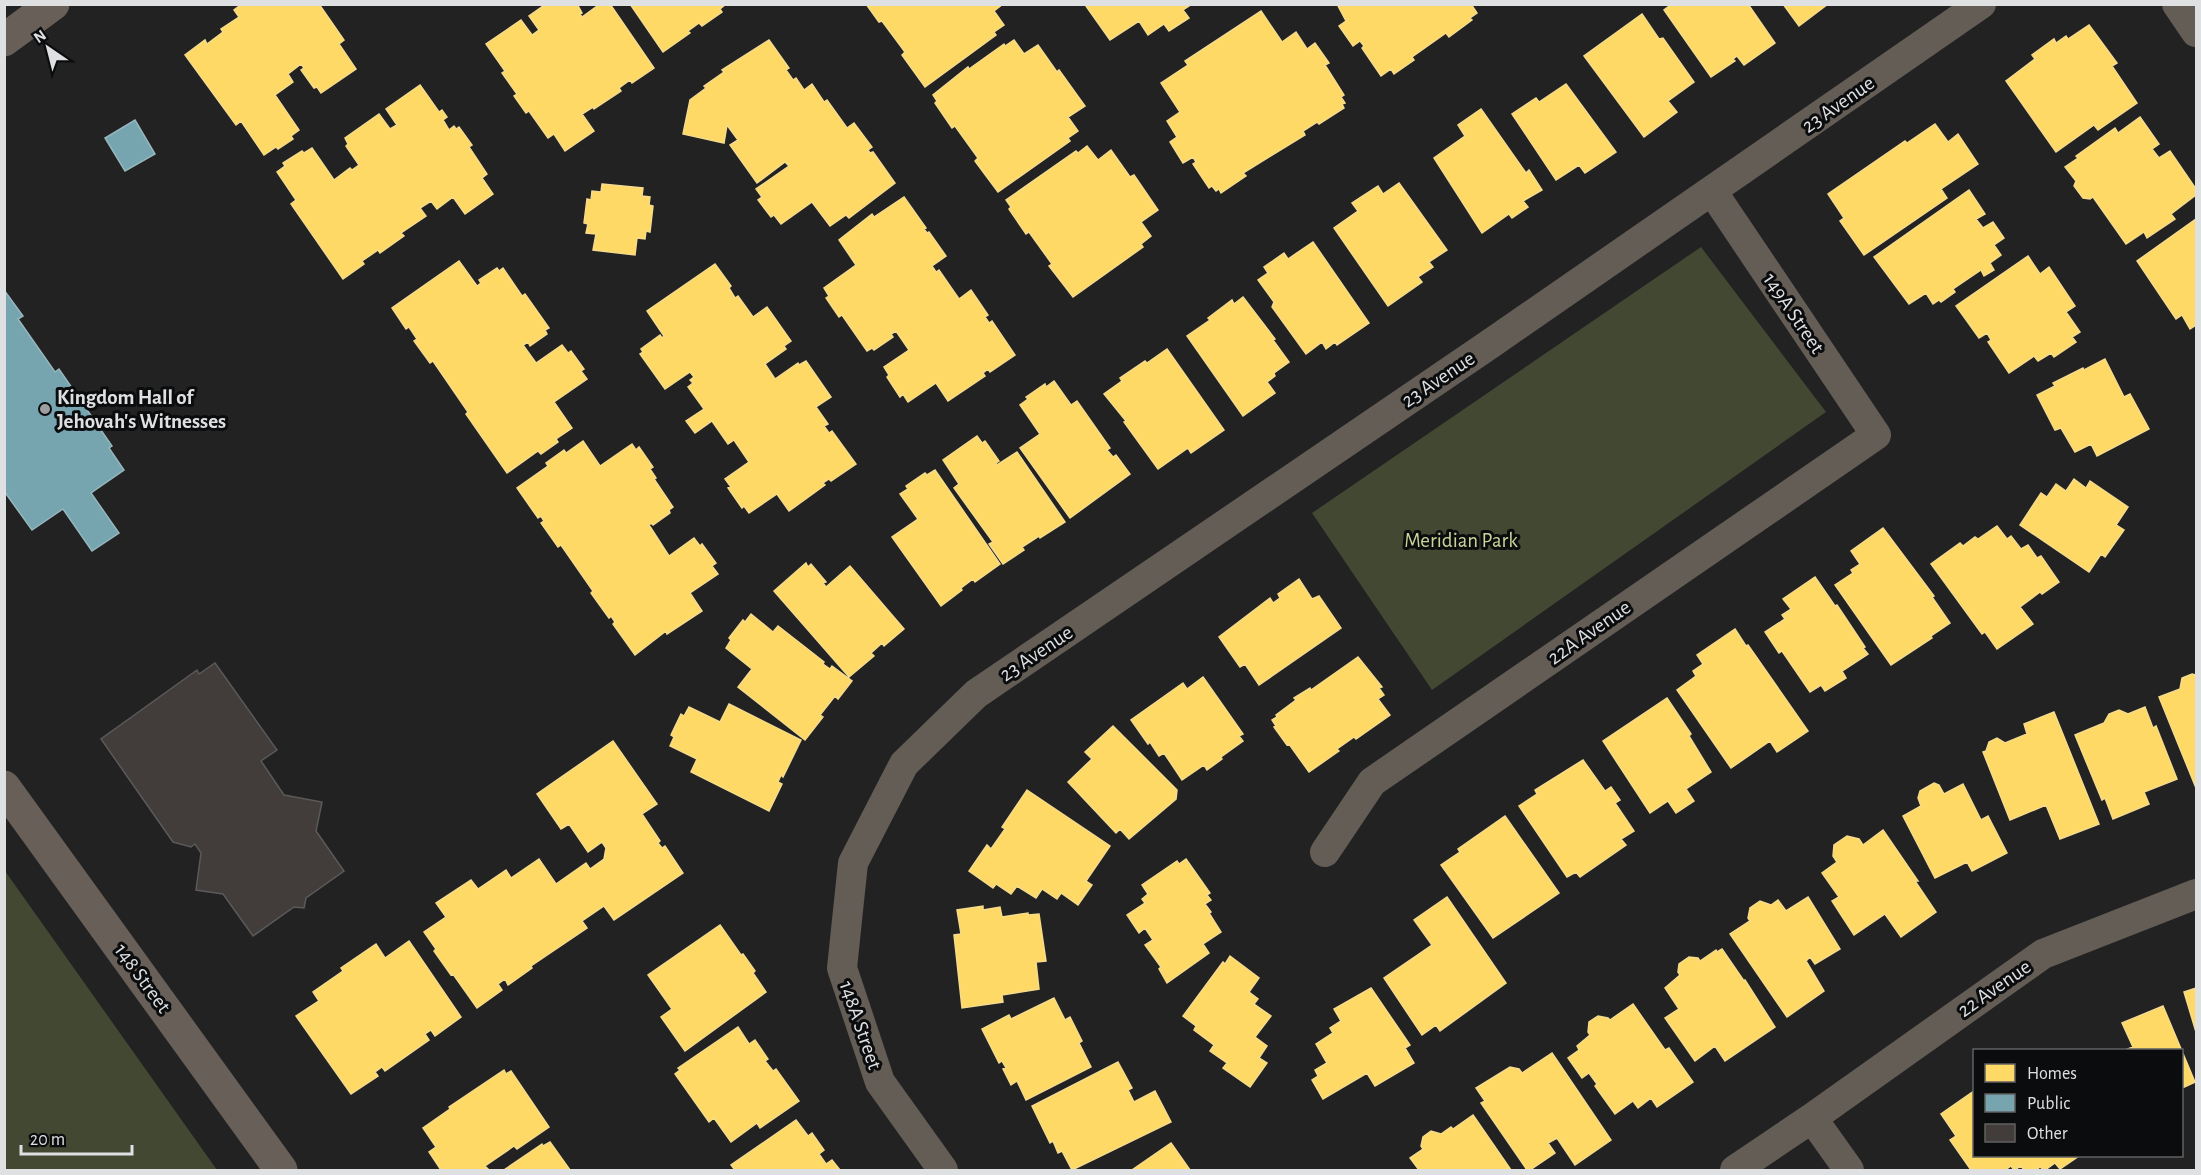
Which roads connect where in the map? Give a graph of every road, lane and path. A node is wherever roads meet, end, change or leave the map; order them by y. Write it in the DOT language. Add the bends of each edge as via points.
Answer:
graph roads {
  1 [pos="52,4"];
  2 [pos="1981,4"];
  3 [pos="2177,4"];
  4 [pos="2196,32"];
  5 [pos="4,40"];
  6 [pos="1712,191"];
  7 [pos="1876,435"];
  8 [pos="904,764"];
  9 [pos="4,787"];
  10 [pos="1325,852"];
  11 [pos="2196,894"];
  12 [pos="1812,1118"];
  13 [pos="281,1170"];
  14 [pos="943,1170"];
  15 [pos="1735,1170"];
  16 [pos="1849,1170"];
  1 -- 5 [label="main road"];
  2 -- 6 [label="street, 23 Avenue"];
  3 -- 4 [label="street"];
  6 -- 7 [label="street, 149A Street"];
  6 -- 8 [label="street, 23 Avenue" via="976,694"];
  7 -- 10 [label="street, 22A Avenue" via="1372,782"];
  8 -- 14 [label="street, 148A Street" via="853,863 842,968 880,1082"];
  9 -- 13 [label="main road, 148 Street"];
  11 -- 12 [label="street, 22 Avenue" via="2043,954"];
  12 -- 15 [label="street, 22 Avenue"];
  12 -- 16 [label="street"];
}
